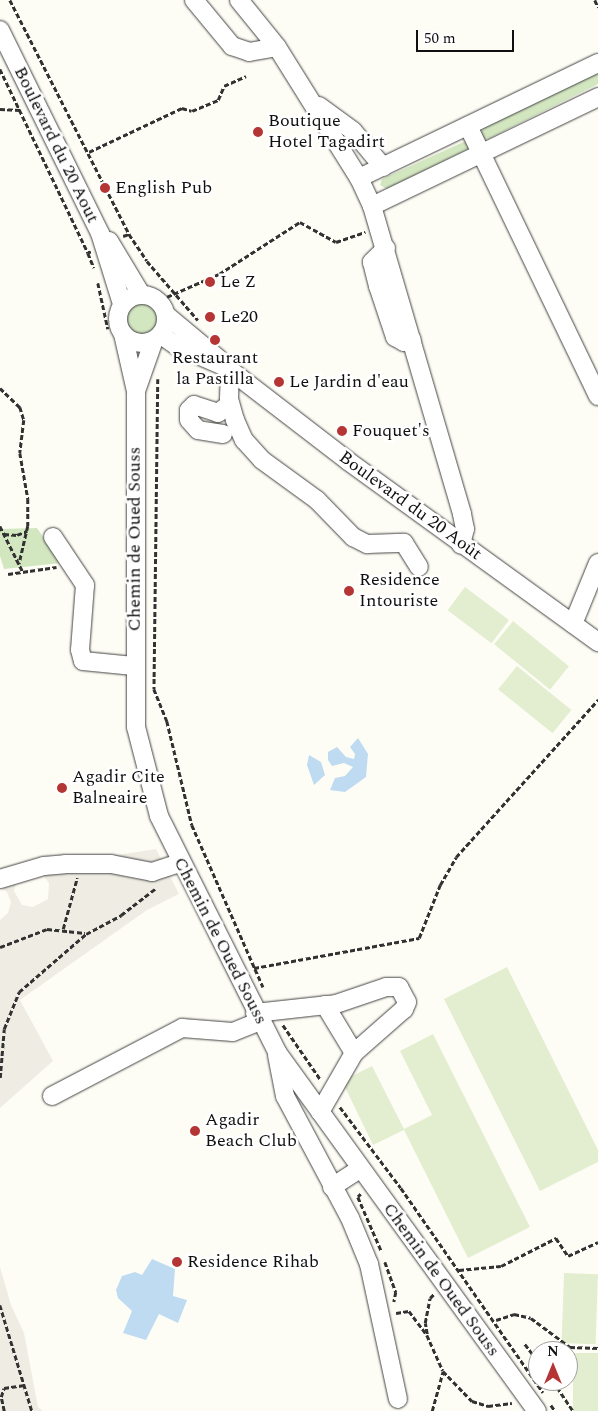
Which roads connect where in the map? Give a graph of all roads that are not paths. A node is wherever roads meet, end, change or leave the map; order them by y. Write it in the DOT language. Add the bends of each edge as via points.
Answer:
graph roads {
  1 [pos="194,0"];
  2 [pos="238,0"];
  3 [pos="0,30"];
  4 [pos="277,47"];
  5 [pos="598,63"];
  6 [pos="598,97"];
  7 [pos="312,101"];
  8 [pos="468,126"];
  9 [pos="480,153"];
  10 [pos="383,167"];
  11 [pos="359,178"];
  12 [pos="372,206"];
  13 [pos="105,240"];
  14 [pos="141,294"];
  15 [pos="122,304"];
  16 [pos="163,308"];
  17 [pos="116,333"];
  18 [pos="157,337"];
  19 [pos="228,369"];
  20 [pos="136,391"];
  21 [pos="598,396"];
  22 [pos="230,404"];
  23 [pos="223,434"];
  24 [pos="53,537"];
  25 [pos="461,544"];
  26 [pos="598,563"];
  27 [pos="419,566"];
  28 [pos="598,596"];
  29 [pos="577,627"];
  30 [pos="598,642"];
  31 [pos="134,666"];
  32 [pos="180,863"];
  33 [pos="0,879"];
  34 [pos="326,1005"];
  35 [pos="262,1015"];
  36 [pos="277,1052"];
  37 [pos="354,1053"];
  38 [pos="52,1096"];
  39 [pos="320,1112"];
  40 [pos="360,1169"];
  41 [pos="332,1187"];
  42 [pos="398,1399"];
  43 [pos="544,1407"];
  1 -- 4 [label="street" via="232,46 249,52"];
  2 -- 4 [label="street"];
  3 -- 13 [label="street, Boulevard du 20 Aout" via="28,107"];
  4 -- 7 [label="street"];
  5 -- 8 [label="street"];
  6 -- 9 [label="street"];
  7 -- 10 [label="street" via="353,131"];
  7 -- 11 [label="street"];
  8 -- 9 [label="street"];
  8 -- 10 [label="street"];
  9 -- 12 [label="street"];
  9 -- 21 [label="street"];
  10 -- 11 [label="street"];
  11 -- 12 [label="street"];
  12 -- 25 [label="street" via="464,522"];
  13 -- 14 [label="street"];
  13 -- 15 [label="street"];
  14 -- 15 [label="street"];
  14 -- 16 [label="street"];
  15 -- 17 [label="street"];
  16 -- 18 [label="street"];
  16 -- 19 [label="street, Boulevard du 20 Août" via="218,356"];
  17 -- 18 [label="street" via="141,343"];
  17 -- 20 [label="street, Chemin de Oued Souss"];
  18 -- 19 [label="street, Boulevard du 20 Août"];
  18 -- 20 [label="street, Chemin de Oued Souss"];
  19 -- 22 [label="street"];
  19 -- 25 [label="street, Boulevard du 20 Août"];
  20 -- 31 [label="street, Chemin de Oued Souss"];
  22 -- 23 [label="street" via="218,413 194,405 189,410 189,420 198,430"];
  22 -- 27 [label="street" via="244,440 262,460 317,500 353,537 367,544 404,543"];
  24 -- 31 [label="street" via="85,585 80,650 83,661"];
  25 -- 29 [label="street, Boulevard du 20 Août"];
  26 -- 29 [label="street"];
  28 -- 29 [label="street"];
  29 -- 30 [label="street, Boulevard du 20 Août"];
  31 -- 32 [label="street, Chemin de Oued Souss" via="140,748 159,816"];
  32 -- 33 [label="street" via="152,872 111,864 65,864 44,866"];
  32 -- 35 [label="street, Chemin de Oued Souss" via="236,976"];
  34 -- 35 [label="street"];
  34 -- 37 [label="street"];
  34 -- 37 [label="street" via="386,987 399,987 407,1002 404,1009"];
  35 -- 36 [label="street, Chemin de Oued Souss"];
  35 -- 38 [label="street" via="233,1032 182,1028"];
  36 -- 39 [label="street, Chemin de Oued Souss"];
  36 -- 41 [label="street" via="285,1096"];
  37 -- 39 [label="street"];
  39 -- 40 [label="street, Chemin de Oued Souss"];
  40 -- 41 [label="street"];
  40 -- 43 [label="street, Chemin de Oued Souss"];
  41 -- 42 [label="street" via="350,1218 369,1264"];
}
